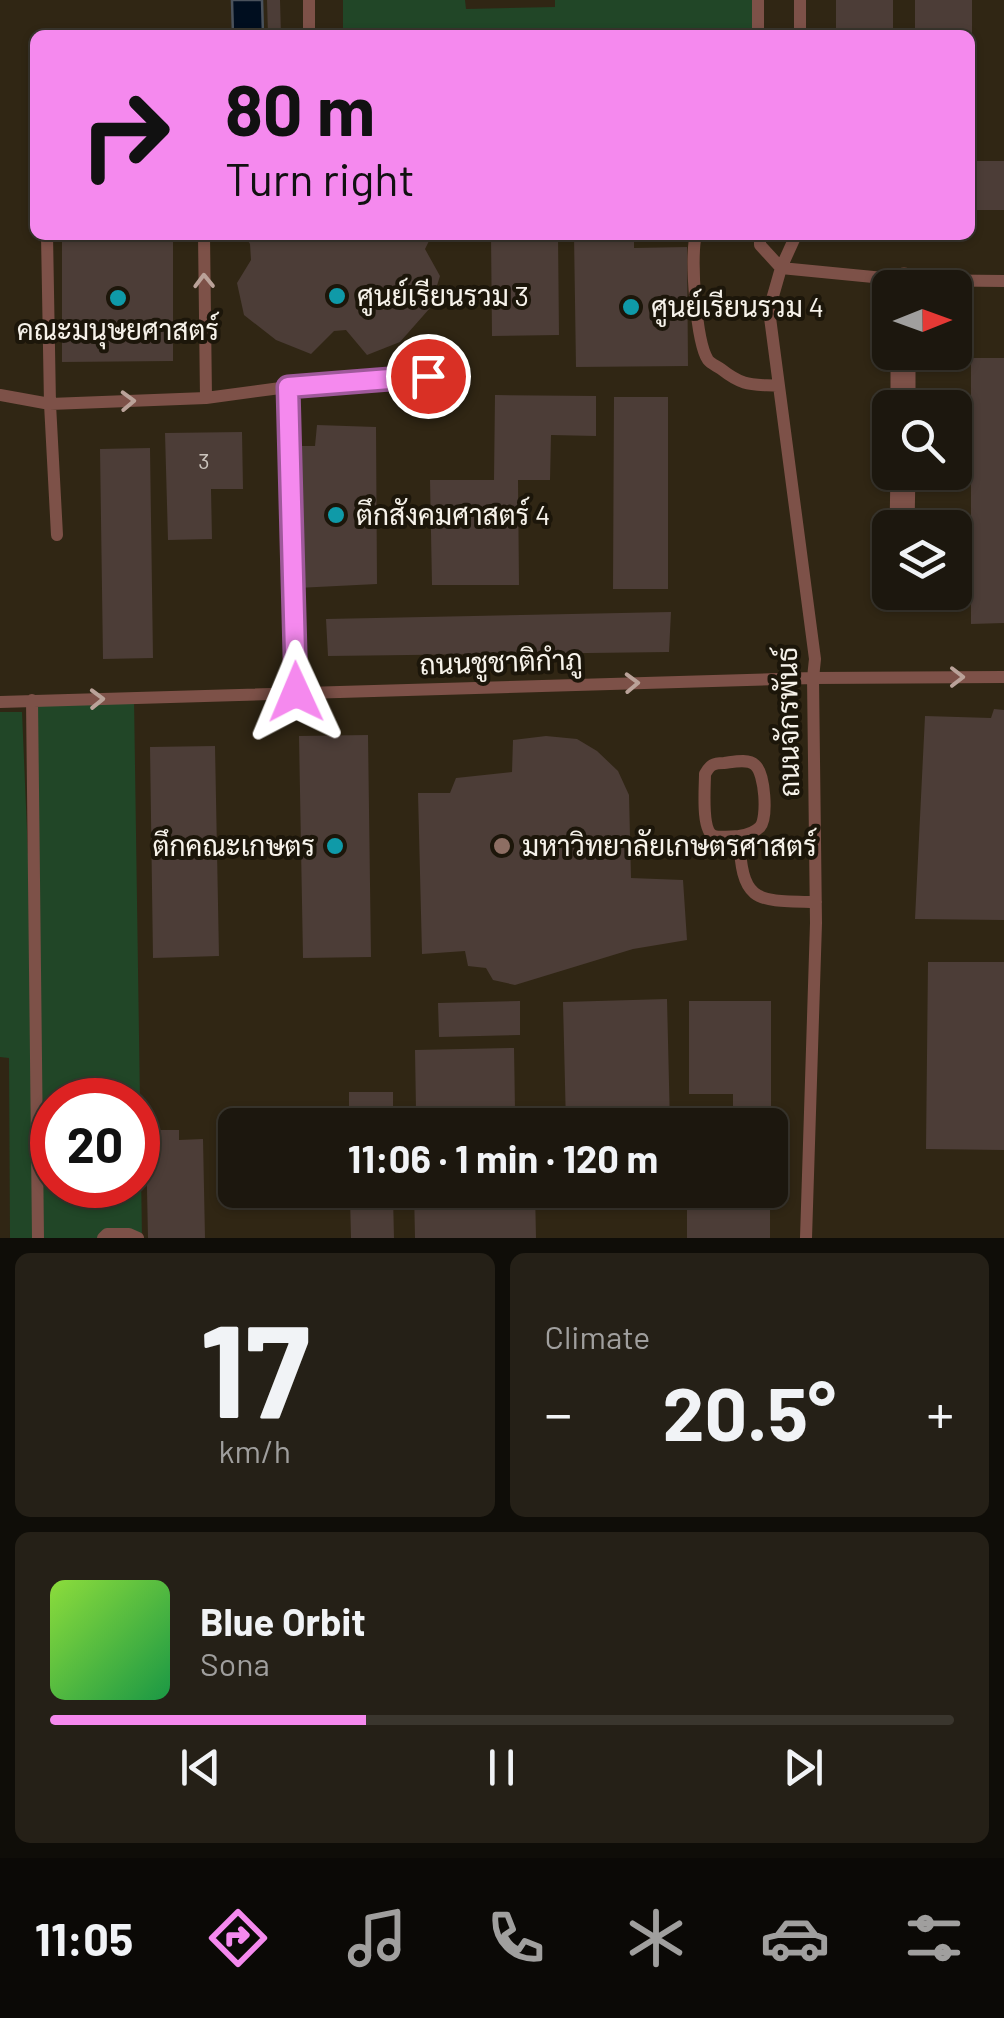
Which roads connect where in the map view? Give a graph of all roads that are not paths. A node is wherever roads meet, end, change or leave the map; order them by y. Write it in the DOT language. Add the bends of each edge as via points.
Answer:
graph roads {
  1 [pos="309,0"];
  2 [pos="758,0"];
  3 [pos="800,0"];
  4 [pos="310,30"];
  5 [pos="758,30"];
  6 [pos="800,30"];
  7 [pos="47,240"];
  8 [pos="204,240"];
  9 [pos="694,240"];
  10 [pos="760,240"];
  11 [pos="794,240"];
  12 [pos="782,268"];
  13 [pos="872,280"];
  14 [pos="1004,281"];
  15 [pos="972,282"];
  16 [pos="428,376"];
  17 [pos="780,386"];
  18 [pos="288,387"];
  19 [pos="0,396"];
  20 [pos="206,398"];
  21 [pos="50,404"];
  22 [pos="56,535"];
  23 [pos="1004,677"];
  24 [pos="813,678"];
  25 [pos="296,692"];
  26 [pos="32,700"];
  27 [pos="0,702"];
  28 [pos="738,836"];
  29 [pos="816,902"];
  30 [pos="38,1238"];
  31 [pos="103,1238"];
  32 [pos="138,1238"];
  33 [pos="806,1238"];
  1 -- 4 [label="lane"];
  2 -- 5 [label="lane"];
  3 -- 6 [label="lane"];
  7 -- 21 [label="lane"];
  20 -- 8 [label="lane, one-way"];
  9 -- 17 [label="lane" via="696,308 708,360 738,383"];
  10 -- 12 [label="lane"];
  11 -- 12 [label="lane, ถนนจักรพันธ์"];
  12 -- 13 [label="lane"];
  12 -- 17 [label="lane, ถนนจักรพันธ์" via="769,310"];
  14 -- 15 [label="lane"];
  16 -- 18 [label="lane"];
  17 -- 24 [label="lane, ถนนจักรพันธ์" via="816,660"];
  18 -- 20 [label="lane"];
  18 -- 25 [label="lane"];
  19 -- 21 [label="lane"];
  21 -- 20 [label="lane, one-way"];
  21 -- 22 [label="lane"];
  24 -- 23 [label="lane, ถนนชูชาติกำภู, one-way"];
  25 -- 24 [label="lane, ถนนชูชาติกำภู, one-way"];
  24 -- 29 [label="lane, ถนนจักรพันธ์"];
  26 -- 25 [label="lane, ถนนชูชาติกำภู, one-way"];
  26 -- 27 [label="lane, ถนนชูชาติกำภู"];
  26 -- 30 [label="lane"];
  28 -- 28 [label="lane" via="708,830 705,774 715,763 749,761 763,777 764,820"];
  28 -- 29 [label="lane" via="748,889 760,898"];
  29 -- 33 [label="lane, ถนนจักรพันธ์"];
  31 -- 32 [label="lane"];
}
